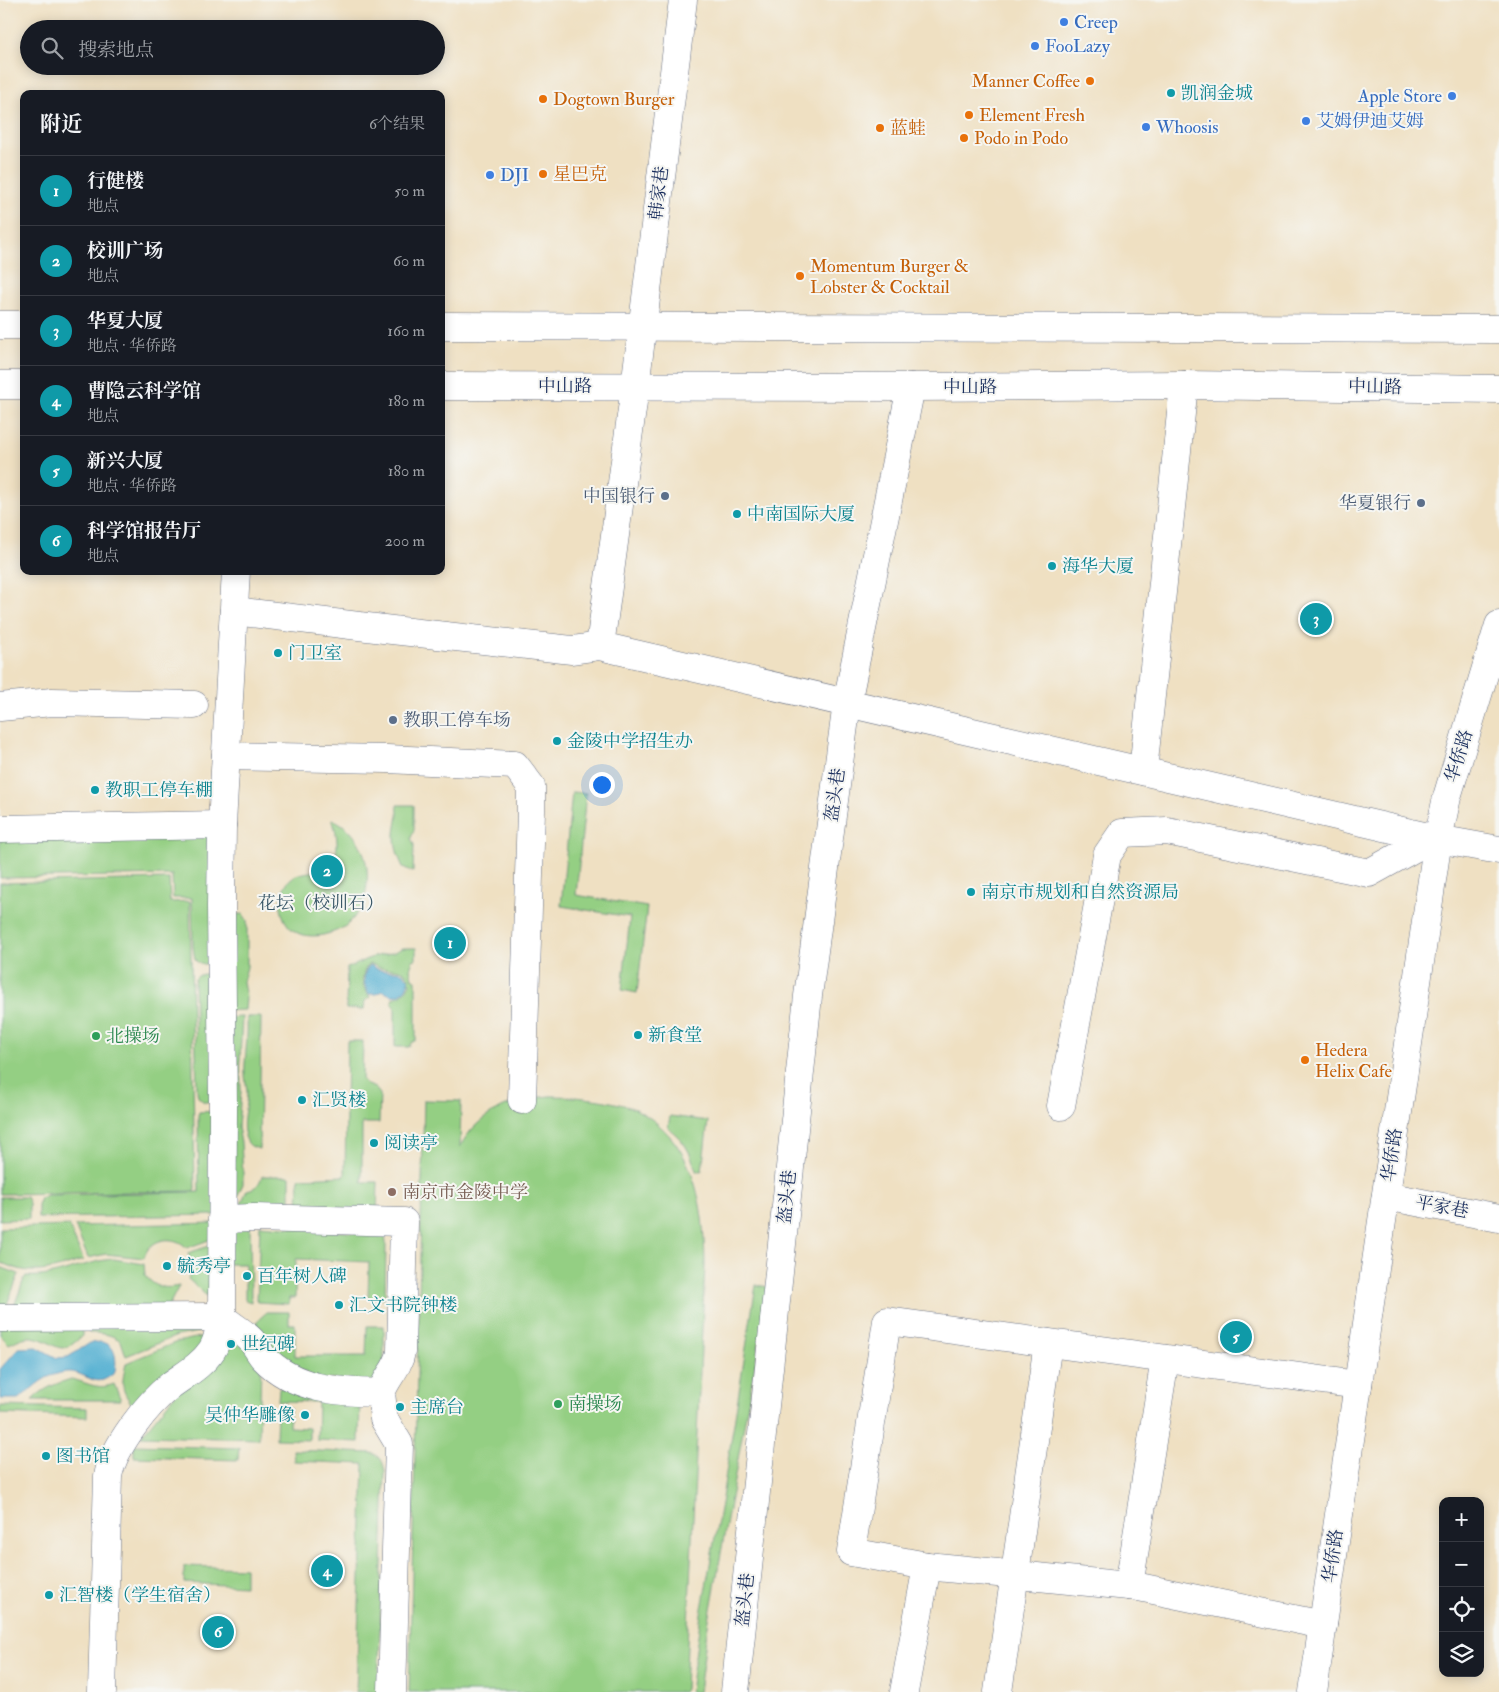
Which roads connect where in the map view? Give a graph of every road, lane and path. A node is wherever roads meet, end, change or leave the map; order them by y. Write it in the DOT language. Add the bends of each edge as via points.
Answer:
graph roads {
  1 [pos="683,0"];
  2 [pos="0,325"];
  3 [pos="20,325"];
  4 [pos="451,326"];
  5 [pos="639,326"];
  6 [pos="1499,330"];
  7 [pos="0,385"];
  8 [pos="20,385"];
  9 [pos="1184,385"];
  10 [pos="445,386"];
  11 [pos="635,387"];
  12 [pos="911,387"];
  13 [pos="1499,389"];
  14 [pos="236,575"];
  15 [pos="234,610"];
  16 [pos="1499,625"];
  17 [pos="600,646"];
  18 [pos="847,703"];
  19 [pos="194,705"];
  20 [pos="0,707"];
  21 [pos="226,756"];
  22 [pos="1143,771"];
  23 [pos="222,825"];
  24 [pos="0,829"];
  25 [pos="1435,838"];
  26 [pos="1499,850"];
  27 [pos="522,1100"];
  28 [pos="1061,1106"];
  29 [pos="1386,1196"];
  30 [pos="1499,1218"];
  31 [pos="222,1219"];
  32 [pos="222,1316"];
  33 [pos="0,1318"];
  34 [pos="1048,1343"];
  35 [pos="1165,1359"];
  36 [pos="1358,1386"];
  37 [pos="382,1393"];
  38 [pos="927,1566"];
  39 [pos="1014,1574"];
  40 [pos="1130,1586"];
  41 [pos="1323,1625"];
  42 [pos="102,1692"];
  43 [pos="392,1692"];
  44 [pos="735,1692"];
  45 [pos="904,1692"];
  46 [pos="998,1692"];
  47 [pos="1313,1692"];
  1 -- 5 [label="main road, 韩家巷"];
  2 -- 3 [label="main road"];
  4 -- 5 [label="main road"];
  5 -- 6 [label="main road"];
  5 -- 11 [label="main road, 韩家巷"];
  7 -- 8 [label="main road"];
  9 -- 12 [label="main road, 中山路"];
  9 -- 13 [label="main road, 中山路"];
  9 -- 22 [label="main road"];
  10 -- 11 [label="main road, 中山路"];
  11 -- 12 [label="main road, 中山路"];
  11 -- 17 [label="main road, 韩家巷"];
  12 -- 18 [label="main road, 盔头巷"];
  14 -- 15 [label="main road"];
  15 -- 17 [label="main road" via="572,650"];
  15 -- 21 [label="main road"];
  16 -- 25 [label="main road, 华侨路"];
  17 -- 18 [label="main road"];
  18 -- 22 [label="main road"];
  18 -- 44 [label="main road, 盔头巷" via="808,996"];
  19 -- 20 [label="main road" via="52,702"];
  21 -- 23 [label="main road"];
  21 -- 27 [label="main road" via="515,765 531,786"];
  22 -- 25 [label="main road"];
  23 -- 24 [label="main road"];
  23 -- 31 [label="main road"];
  25 -- 26 [label="main road"];
  25 -- 28 [label="main road" via="1369,873 1167,831 1122,833 1107,855"];
  25 -- 29 [label="main road, 华侨路"];
  29 -- 30 [label="main road, 平家巷"];
  29 -- 36 [label="main road, 华侨路"];
  31 -- 32 [label="main road"];
  31 -- 37 [label="main road" via="404,1222 400,1361 387,1379"];
  32 -- 33 [label="main road"];
  32 -- 37 [label="main road" via="253,1342 263,1357 297,1381 342,1392"];
  32 -- 42 [label="main road" via="218,1339 208,1355 157,1397 110,1464"];
  34 -- 35 [label="main road"];
  34 -- 38 [label="main road" via="887,1321 851,1552"];
  34 -- 39 [label="main road"];
  35 -- 36 [label="main road"];
  35 -- 40 [label="main road"];
  36 -- 41 [label="main road, 华侨路"];
  37 -- 43 [label="main road" via="384,1420 399,1444"];
  38 -- 39 [label="main road"];
  38 -- 45 [label="main road"];
  39 -- 40 [label="main road"];
  39 -- 46 [label="main road"];
  40 -- 41 [label="main road"];
  41 -- 47 [label="main road, 华侨路"];
}
